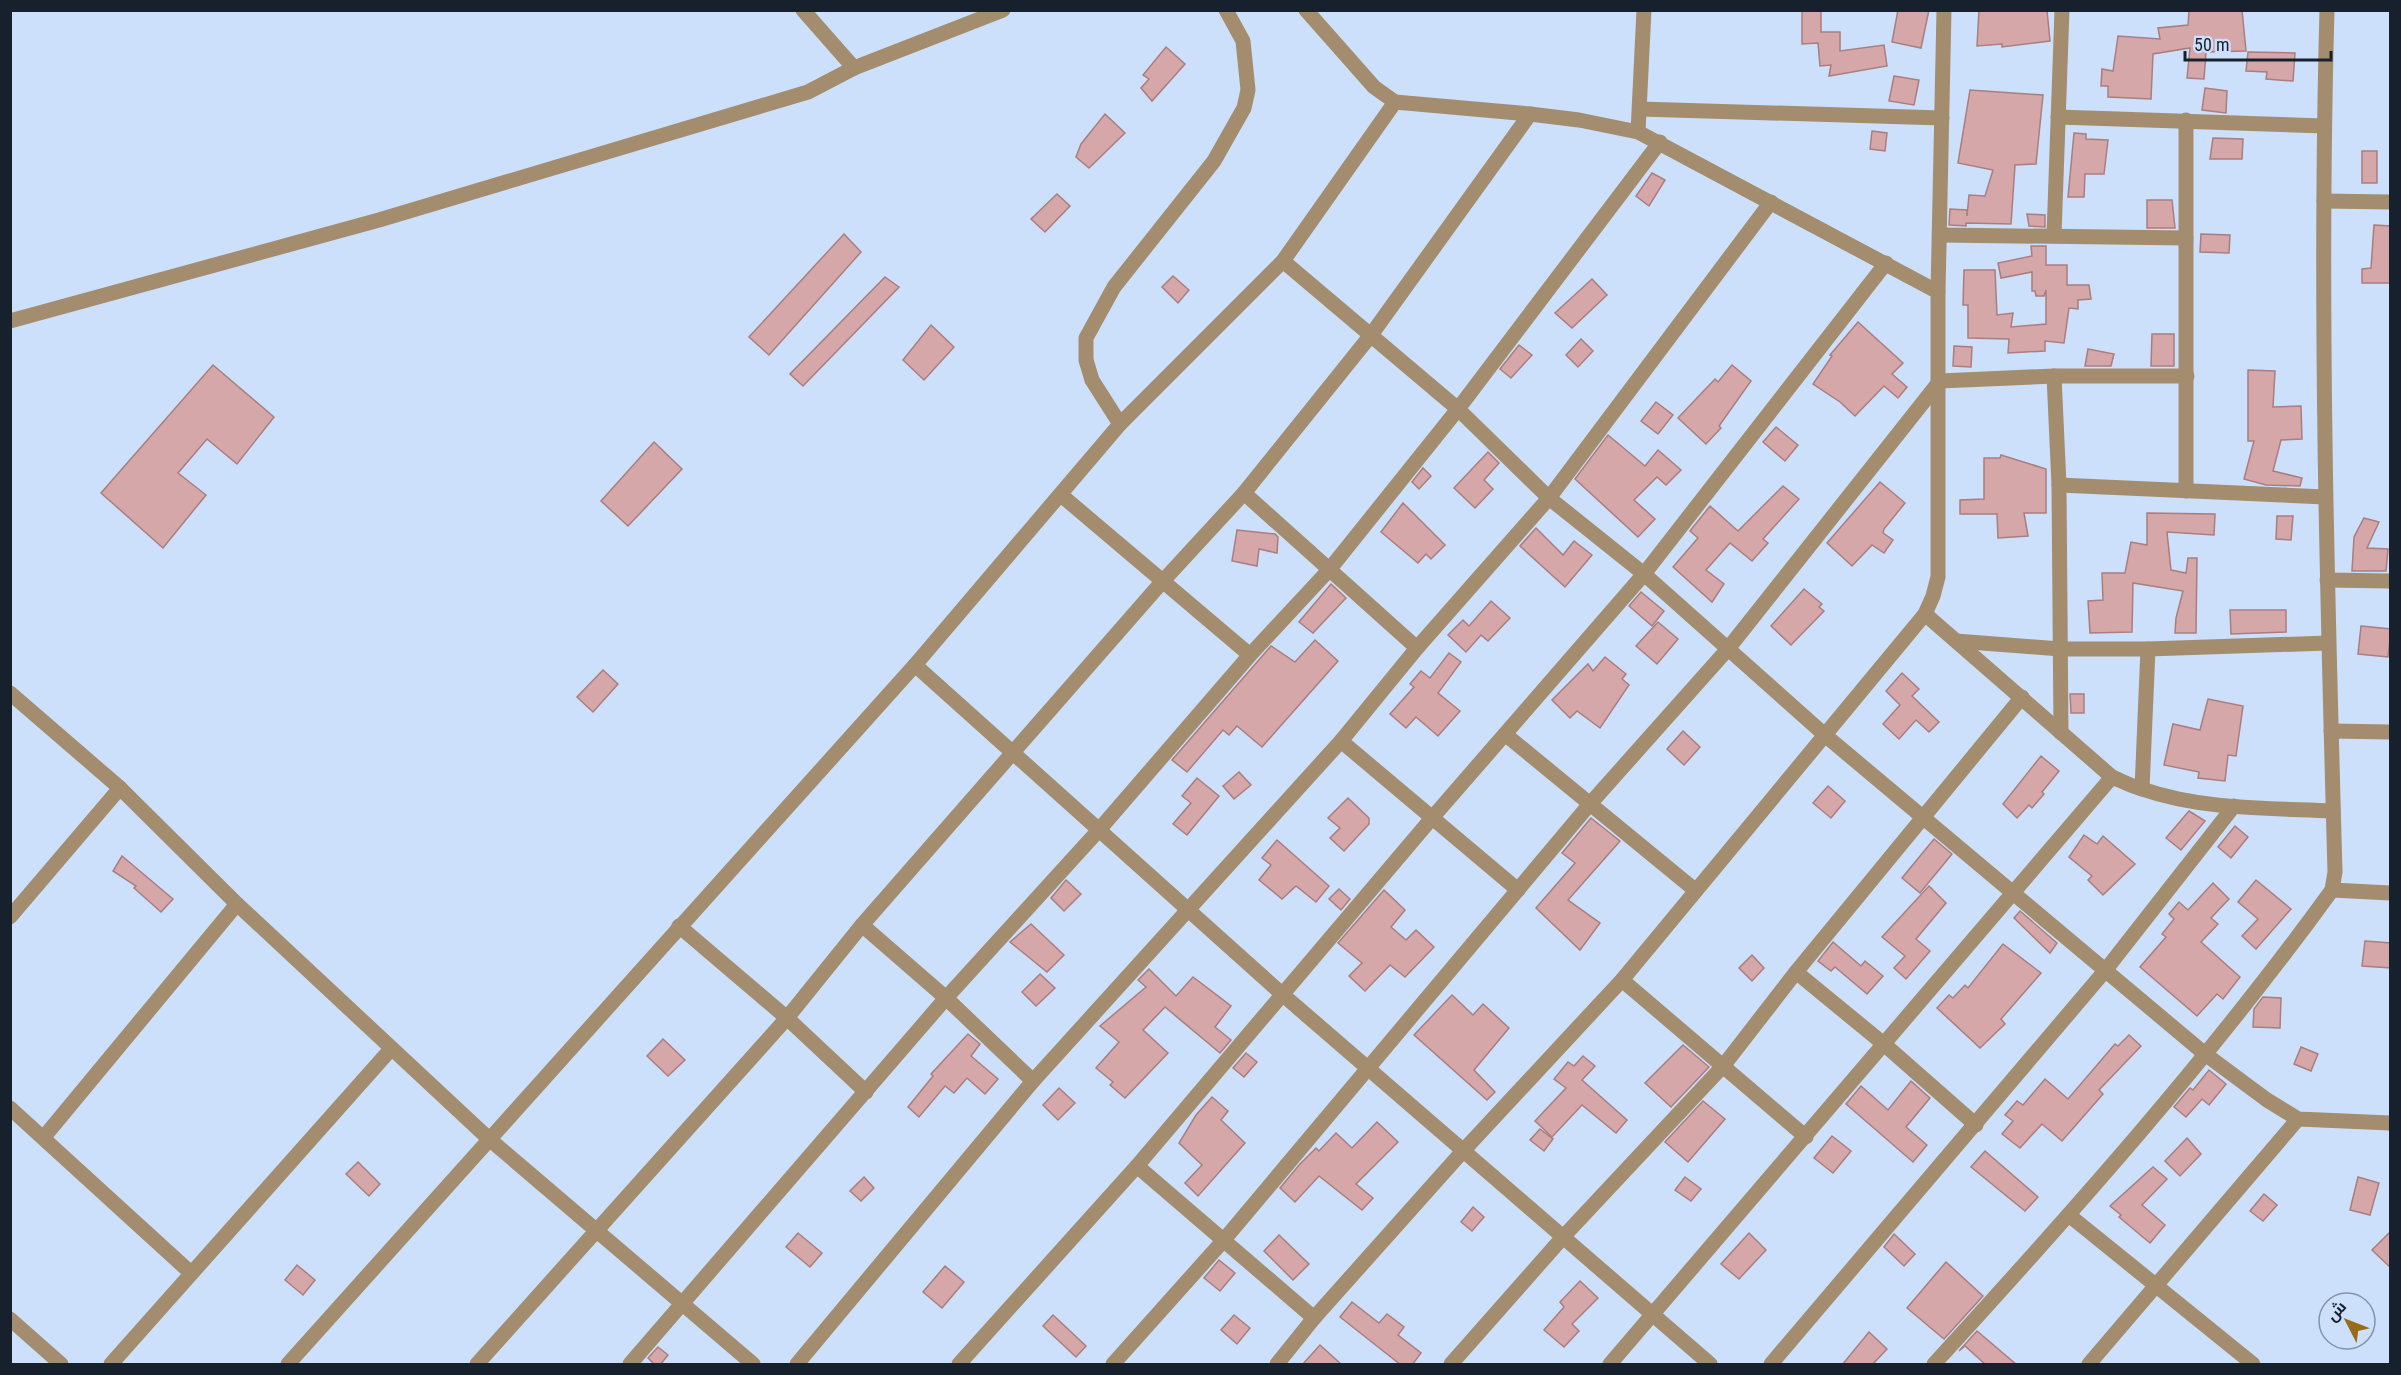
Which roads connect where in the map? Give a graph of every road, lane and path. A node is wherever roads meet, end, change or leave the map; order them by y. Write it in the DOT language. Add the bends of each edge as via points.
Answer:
graph roads {
  1 [pos="803,10"];
  2 [pos="1003,10"];
  3 [pos="1226,10"];
  4 [pos="1306,10"];
  5 [pos="1644,10"];
  6 [pos="1944,10"];
  7 [pos="2062,10"];
  8 [pos="2327,10"];
  9 [pos="855,68"];
  10 [pos="1395,102"];
  11 [pos="1640,109"];
  12 [pos="1530,114"];
  13 [pos="2058,117"];
  14 [pos="1942,118"];
  15 [pos="2186,120"];
  16 [pos="2324,126"];
  17 [pos="1638,132"];
  18 [pos="1660,142"];
  19 [pos="2324,201"];
  20 [pos="1771,202"];
  21 [pos="2391,202"];
  22 [pos="1940,235"];
  23 [pos="2054,235"];
  24 [pos="2187,238"];
  25 [pos="1283,261"];
  26 [pos="1886,263"];
  27 [pos="1938,292"];
  28 [pos="10,321"];
  29 [pos="1371,334"];
  30 [pos="2054,376"];
  31 [pos="2187,376"];
  32 [pos="1940,381"];
  33 [pos="1458,409"];
  34 [pos="1120,424"];
  35 [pos="2059,485"];
  36 [pos="2186,491"];
  37 [pos="1244,493"];
  38 [pos="1061,495"];
  39 [pos="2325,497"];
  40 [pos="1549,498"];
  41 [pos="1329,570"];
  42 [pos="1644,574"];
  43 [pos="2327,580"];
  44 [pos="2391,581"];
  45 [pos="1162,582"];
  46 [pos="1924,614"];
  47 [pos="1956,641"];
  48 [pos="2328,644"];
  49 [pos="1417,648"];
  50 [pos="2060,649"];
  51 [pos="2148,649"];
  52 [pos="1727,650"];
  53 [pos="1250,655"];
  54 [pos="915,665"];
  55 [pos="10,693"];
  56 [pos="2022,697"];
  57 [pos="2331,731"];
  58 [pos="2391,732"];
  59 [pos="2061,733"];
  60 [pos="1506,735"];
  61 [pos="1826,736"];
  62 [pos="1341,741"];
  63 [pos="1011,753"];
  64 [pos="2112,777"];
  65 [pos="120,788"];
  66 [pos="2142,789"];
  67 [pos="1590,805"];
  68 [pos="2234,806"];
  69 [pos="2333,811"];
  70 [pos="1432,818"];
  71 [pos="1925,818"];
  72 [pos="1098,831"];
  73 [pos="1518,890"];
  74 [pos="1695,890"];
  75 [pos="2332,890"];
  76 [pos="2012,893"];
  77 [pos="2391,893"];
  78 [pos="237,904"];
  79 [pos="1188,910"];
  80 [pos="11,917"];
  81 [pos="862,925"];
  82 [pos="679,926"];
  83 [pos="1796,972"];
  84 [pos="2104,972"];
  85 [pos="1623,980"];
  86 [pos="1282,994"];
  87 [pos="946,998"];
  88 [pos="786,1018"];
  89 [pos="1885,1045"];
  90 [pos="390,1049"];
  91 [pos="2205,1054"];
  92 [pos="1724,1065"];
  93 [pos="1370,1067"];
  94 [pos="1033,1081"];
  95 [pos="866,1092"];
  96 [pos="10,1108"];
  97 [pos="2298,1119"];
  98 [pos="2391,1123"];
  99 [pos="1976,1125"];
  100 [pos="44,1137"];
  101 [pos="1806,1137"];
  102 [pos="488,1138"];
  103 [pos="1463,1151"];
  104 [pos="1137,1166"];
  105 [pos="2070,1216"];
  106 [pos="595,1232"];
  107 [pos="1564,1236"];
  108 [pos="1223,1241"];
  109 [pos="190,1274"];
  110 [pos="2156,1288"];
  111 [pos="683,1304"];
  112 [pos="1654,1314"];
  113 [pos="1314,1318"];
  114 [pos="10,1319"];
  115 [pos="61,1365"];
  116 [pos="111,1365"];
  117 [pos="288,1365"];
  118 [pos="477,1365"];
  119 [pos="630,1365"];
  120 [pos="753,1365"];
  121 [pos="797,1365"];
  122 [pos="959,1365"];
  123 [pos="1113,1365"];
  124 [pos="1277,1365"];
  125 [pos="1451,1365"];
  126 [pos="1610,1365"];
  127 [pos="1710,1365"];
  128 [pos="1771,1365"];
  129 [pos="1934,1365"];
  130 [pos="2090,1365"];
  131 [pos="2253,1365"];
  1 -- 9 [label="street"];
  2 -- 9 [label="street"];
  3 -- 34 [label="street" via="1244,48 1248,90 1244,108 1214,161 1114,287 1086,338 1086,360 1092,380"];
  4 -- 10 [label="street" via="1374,87"];
  5 -- 11 [label="street"];
  6 -- 14 [label="street"];
  7 -- 13 [label="street"];
  8 -- 16 [label="street"];
  9 -- 28 [label="street" via="808,92 379,220"];
  10 -- 12 [label="street"];
  10 -- 25 [label="street"];
  11 -- 14 [label="street"];
  11 -- 17 [label="street"];
  12 -- 17 [label="street"];
  12 -- 29 [label="street"];
  13 -- 15 [label="street"];
  13 -- 23 [label="street"];
  14 -- 22 [label="street"];
  15 -- 16 [label="street"];
  15 -- 24 [label="street"];
  16 -- 19 [label="street"];
  17 -- 18 [label="street"];
  18 -- 20 [label="street"];
  18 -- 33 [label="street"];
  19 -- 21 [label="street"];
  19 -- 39 [label="street"];
  20 -- 26 [label="street"];
  20 -- 40 [label="street"];
  22 -- 23 [label="street"];
  22 -- 27 [label="street"];
  23 -- 24 [label="street"];
  24 -- 31 [label="street"];
  25 -- 29 [label="street"];
  25 -- 34 [label="street"];
  26 -- 27 [label="street"];
  26 -- 42 [label="street"];
  27 -- 32 [label="street"];
  29 -- 33 [label="street"];
  29 -- 37 [label="street"];
  30 -- 31 [label="street"];
  30 -- 32 [label="street"];
  30 -- 35 [label="street"];
  31 -- 36 [label="street"];
  32 -- 46 [label="street" via="1938,577"];
  32 -- 52 [label="street"];
  33 -- 40 [label="street"];
  33 -- 41 [label="street"];
  34 -- 38 [label="street"];
  35 -- 36 [label="street"];
  35 -- 50 [label="street"];
  36 -- 39 [label="street"];
  37 -- 41 [label="street"];
  37 -- 45 [label="street"];
  38 -- 45 [label="street"];
  38 -- 54 [label="street"];
  39 -- 43 [label="street"];
  40 -- 42 [label="street"];
  40 -- 49 [label="street"];
  41 -- 49 [label="street"];
  41 -- 53 [label="street"];
  42 -- 52 [label="street"];
  42 -- 60 [label="street"];
  43 -- 44 [label="street"];
  43 -- 48 [label="street"];
  45 -- 53 [label="street"];
  45 -- 63 [label="street"];
  46 -- 47 [label="street"];
  46 -- 61 [label="street"];
  47 -- 50 [label="street"];
  47 -- 56 [label="street"];
  48 -- 51 [label="street"];
  48 -- 57 [label="street"];
  49 -- 62 [label="street"];
  50 -- 51 [label="street"];
  50 -- 59 [label="street"];
  51 -- 66 [label="street"];
  52 -- 61 [label="street"];
  52 -- 67 [label="street"];
  53 -- 72 [label="street"];
  54 -- 63 [label="street"];
  54 -- 82 [label="street"];
  55 -- 65 [label="street"];
  56 -- 59 [label="street"];
  56 -- 71 [label="street"];
  57 -- 58 [label="street"];
  57 -- 69 [label="street"];
  59 -- 64 [label="street"];
  60 -- 67 [label="street"];
  60 -- 70 [label="street"];
  61 -- 71 [label="street"];
  61 -- 74 [label="street"];
  62 -- 70 [label="street"];
  62 -- 79 [label="street"];
  63 -- 72 [label="street"];
  63 -- 81 [label="street"];
  64 -- 66 [label="street"];
  64 -- 76 [label="street"];
  65 -- 78 [label="street"];
  65 -- 80 [label="street"];
  66 -- 68 [label="street" via="2190,801"];
  67 -- 73 [label="street"];
  67 -- 74 [label="street"];
  68 -- 69 [label="street"];
  68 -- 84 [label="street"];
  69 -- 75 [label="street"];
  70 -- 73 [label="street"];
  70 -- 86 [label="street"];
  71 -- 76 [label="street"];
  71 -- 83 [label="street"];
  72 -- 79 [label="street"];
  72 -- 87 [label="street"];
  73 -- 93 [label="street"];
  74 -- 85 [label="street"];
  75 -- 77 [label="street"];
  75 -- 91 [label="street"];
  76 -- 84 [label="street"];
  76 -- 89 [label="street"];
  78 -- 90 [label="street"];
  78 -- 100 [label="street"];
  79 -- 86 [label="street"];
  79 -- 94 [label="street"];
  81 -- 87 [label="street"];
  81 -- 88 [label="street"];
  82 -- 88 [label="street"];
  82 -- 102 [label="street"];
  83 -- 89 [label="street"];
  83 -- 92 [label="street"];
  84 -- 91 [label="street"];
  84 -- 99 [label="street"];
  85 -- 92 [label="street"];
  85 -- 103 [label="street"];
  86 -- 93 [label="street"];
  86 -- 104 [label="street"];
  87 -- 94 [label="street"];
  87 -- 95 [label="street"];
  88 -- 95 [label="street"];
  88 -- 106 [label="street"];
  89 -- 99 [label="street"];
  89 -- 101 [label="street"];
  90 -- 102 [label="street"];
  90 -- 109 [label="street"];
  91 -- 97 [label="street"];
  91 -- 105 [label="street"];
  92 -- 101 [label="street"];
  92 -- 107 [label="street"];
  93 -- 103 [label="street"];
  93 -- 108 [label="street"];
  94 -- 121 [label="street"];
  95 -- 111 [label="street"];
  96 -- 100 [label="street"];
  97 -- 98 [label="street"];
  97 -- 110 [label="street"];
  99 -- 128 [label="street"];
  100 -- 109 [label="street"];
  101 -- 112 [label="street"];
  102 -- 106 [label="street"];
  102 -- 117 [label="street"];
  103 -- 107 [label="street"];
  103 -- 113 [label="street"];
  104 -- 108 [label="street"];
  104 -- 122 [label="street"];
  105 -- 110 [label="street"];
  105 -- 129 [label="street"];
  106 -- 111 [label="street"];
  106 -- 118 [label="street"];
  107 -- 112 [label="street"];
  107 -- 125 [label="street"];
  108 -- 113 [label="street"];
  108 -- 123 [label="street"];
  109 -- 116 [label="street"];
  110 -- 130 [label="street"];
  110 -- 131 [label="street"];
  111 -- 119 [label="street"];
  111 -- 120 [label="street"];
  112 -- 126 [label="street"];
  112 -- 127 [label="street"];
  113 -- 124 [label="street"];
  114 -- 115 [label="street"];
}
